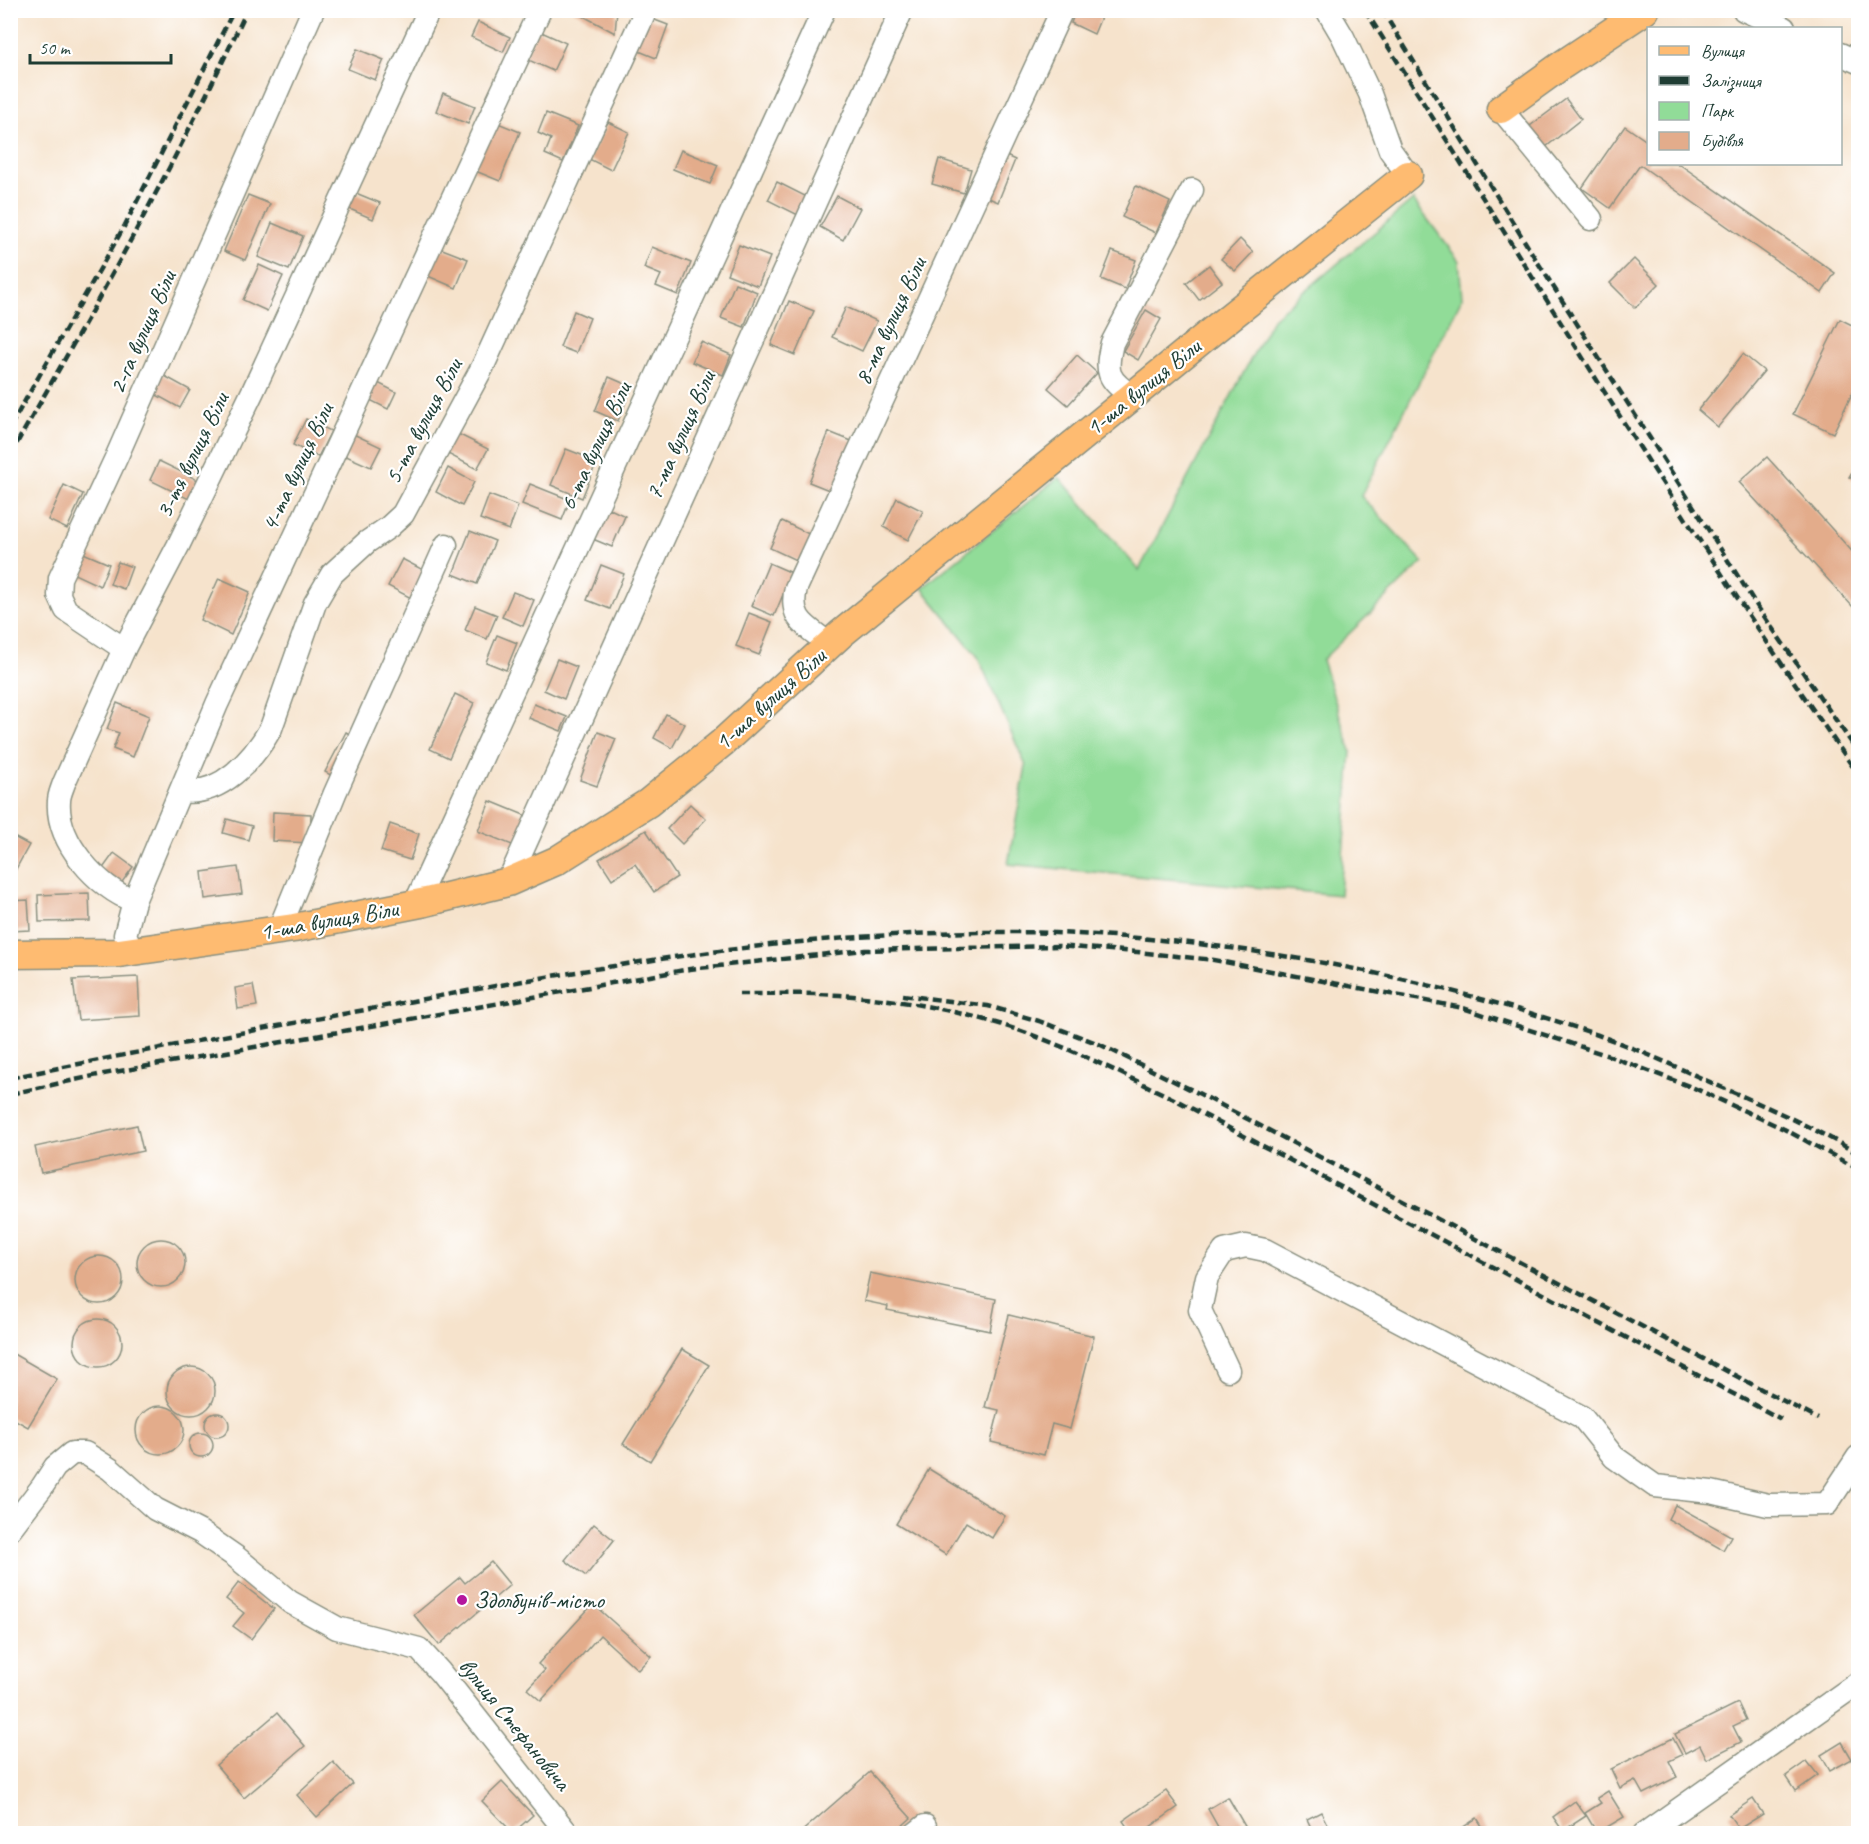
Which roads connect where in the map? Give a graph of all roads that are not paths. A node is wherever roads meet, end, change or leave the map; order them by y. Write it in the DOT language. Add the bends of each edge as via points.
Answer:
graph roads {
  1 [pos="313,10"];
  2 [pos="429,10"];
  3 [pos="540,10"];
  4 [pos="646,10"];
  5 [pos="824,10"];
  6 [pos="902,10"];
  7 [pos="1062,10"];
  8 [pos="1327,10"];
  9 [pos="1645,10"];
  10 [pos="1744,10"];
  11 [pos="1782,27"];
  12 [pos="1842,55"];
  13 [pos="1858,62"];
  14 [pos="1502,109"];
  15 [pos="1408,175"];
  16 [pos="1192,190"];
  17 [pos="1591,219"];
  18 [pos="1132,396"];
  19 [pos="446,545"];
  20 [pos="830,644"];
  21 [pos="124,649"];
  22 [pos="181,791"];
  23 [pos="508,882"];
  24 [pos="134,901"];
  25 [pos="415,904"];
  26 [pos="279,930"];
  27 [pos="133,951"];
  28 [pos="10,954"];
  29 [pos="1228,1370"];
  30 [pos="1858,1457"];
  31 [pos="10,1529"];
  32 [pos="1858,1683"];
  33 [pos="560,1830"];
  34 [pos="1644,1833"];
  1 -- 21 [label="street, 2-га вулиця Віли" via="60,578 59,596 66,610"];
  2 -- 21 [label="street, 3-тя вулиця Віли" via="248,401"];
  3 -- 22 [label="street, 4-та вулиця Віли" via="222,693"];
  4 -- 22 [label="street, 5-та вулиця Віли" via="483,366 403,514 345,562 323,587 271,728 261,745 223,781 203,791"];
  5 -- 25 [label="street, 6-та вулиця Віли"];
  6 -- 23 [label="street, 7-ма вулиця Віли"];
  7 -- 20 [label="street, 8-ма вулиця Віли" via="796,588 794,609 800,620"];
  8 -- 15 [label="street" via="1370,94 1390,150"];
  9 -- 14 [label="main road"];
  10 -- 11 [label="street"];
  12 -- 13 [label="street"];
  14 -- 17 [label="street"];
  15 -- 18 [label="main road, 1-ша вулиця Віли"];
  16 -- 18 [label="street" via="1112,343 1108,359 1114,384"];
  18 -- 20 [label="main road, 1-ша вулиця Віли"];
  19 -- 26 [label="street" via="335,793"];
  20 -- 23 [label="main road, 1-ша вулиця Віли" via="722,743 648,803 556,861"];
  21 -- 24 [label="street, 3-тя вулиця Віли" via="59,801 61,821 86,867 119,896"];
  22 -- 24 [label="street, 4-та вулиця Віли"];
  23 -- 25 [label="main road, 1-ша вулиця Віли"];
  24 -- 27 [label="street, 4-та вулиця Віли" via="125,935"];
  25 -- 26 [label="main road, 1-ша вулиця Віли"];
  26 -- 27 [label="main road, 1-ша вулиця Віли"];
  27 -- 28 [label="main road, 1-ша вулиця Віли"];
  29 -- 30 [label="street" via="1200,1310 1207,1277 1224,1251 1246,1246 1265,1250 1582,1417 1614,1457 1655,1486 1711,1492 1768,1505 1827,1504"];
  31 -- 33 [label="street, вулиця Стефановича" via="54,1467 72,1453 85,1453 110,1468 155,1509 236,1557 290,1602 337,1628 419,1649"];
  32 -- 34 [label="street"];
}
